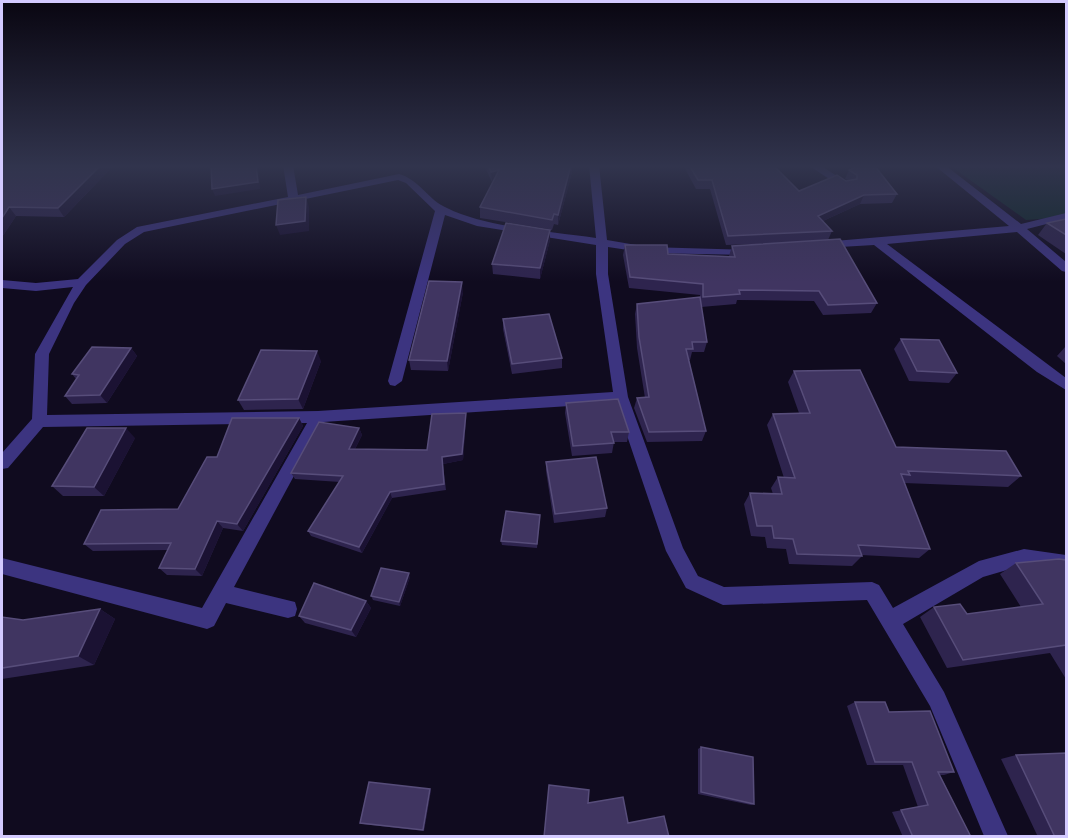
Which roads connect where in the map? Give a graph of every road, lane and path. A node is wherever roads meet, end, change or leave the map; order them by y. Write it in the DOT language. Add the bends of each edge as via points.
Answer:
graph roads {
  1 [pos="271,204"];
  2 [pos="435,204"];
  3 [pos="598,204"];
  4 [pos="989,204"];
  5 [pos="441,210"];
  6 [pos="1066,216"];
  7 [pos="1019,228"];
  8 [pos="877,242"];
  9 [pos="602,243"];
  10 [pos="812,246"];
  11 [pos="758,251"];
  12 [pos="1066,268"];
  13 [pos="82,282"];
  14 [pos="2,284"];
  15 [pos="395,381"];
  16 [pos="1066,385"];
  17 [pos="621,397"];
  18 [pos="318,417"];
  19 [pos="39,421"];
  20 [pos="2,464"];
  21 [pos="1066,563"];
  22 [pos="2,566"];
  23 [pos="222,593"];
  24 [pos="288,609"];
  25 [pos="890,621"];
  26 [pos="996,837"];
  1 -- 13 [label="street" via="141,229 121,242"];
  2 -- 5 [label="street"];
  3 -- 9 [label="street"];
  4 -- 7 [label="street"];
  5 -- 9 [label="street" via="477,223"];
  5 -- 15 [label="street"];
  6 -- 7 [label="street"];
  7 -- 8 [label="street"];
  7 -- 12 [label="street"];
  8 -- 10 [label="street"];
  8 -- 16 [label="street"];
  9 -- 11 [label="street" via="686,252"];
  9 -- 17 [label="street" via="607,315"];
  13 -- 14 [label="street" via="36,287"];
  13 -- 19 [label="street" via="42,354"];
  17 -- 18 [label="street"];
  17 -- 25 [label="street" via="675,551 693,582 723,596 872,591"];
  18 -- 19 [label="street"];
  18 -- 23 [label="street"];
  19 -- 20 [label="street"];
  21 -- 25 [label="street" via="1024,557 979,570"];
  22 -- 23 [label="street" via="207,619"];
  23 -- 24 [label="street"];
  25 -- 26 [label="street" via="937,699"];
}
